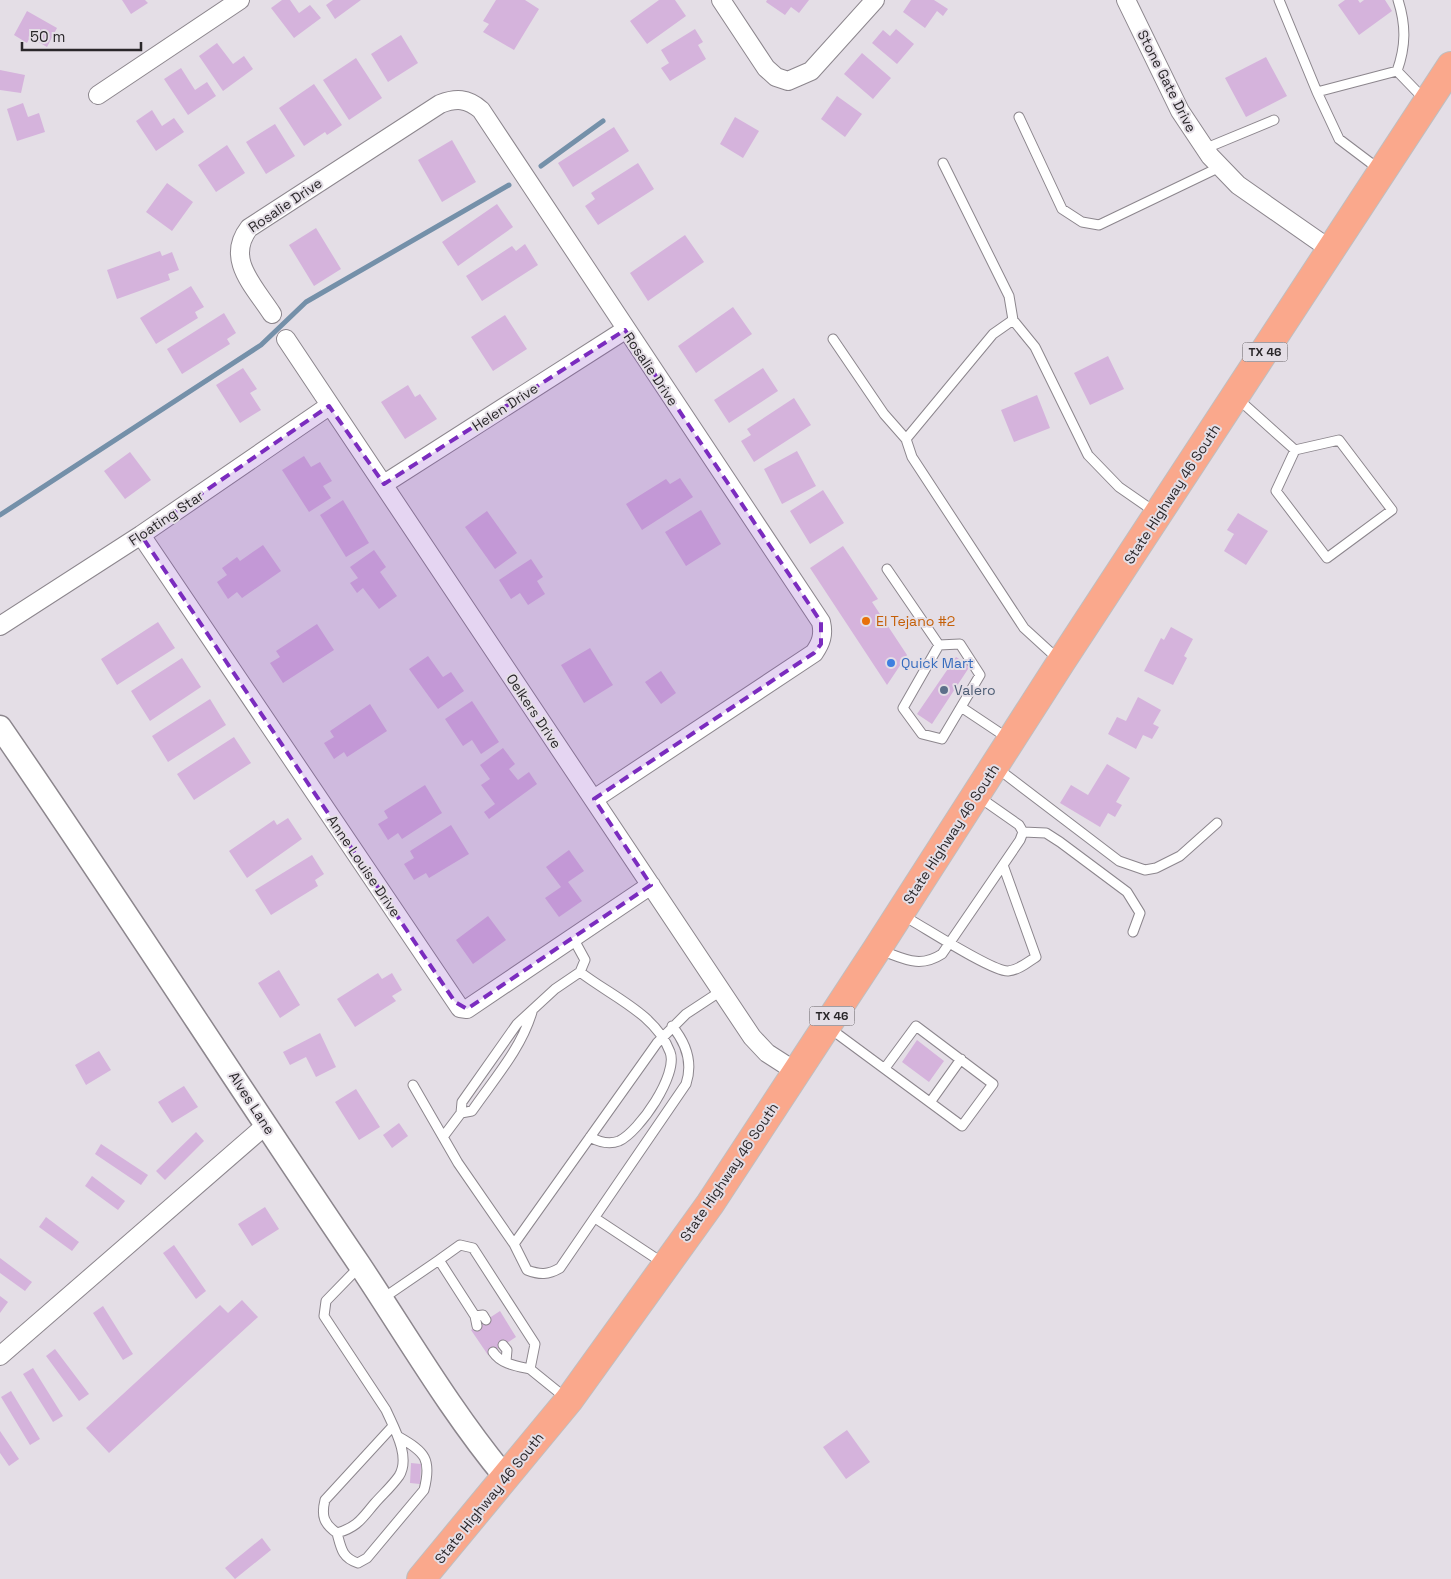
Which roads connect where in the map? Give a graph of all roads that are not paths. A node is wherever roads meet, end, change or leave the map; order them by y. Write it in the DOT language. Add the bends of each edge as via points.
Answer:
graph roads {
  1 [pos="240,0"];
  2 [pos="721,0"];
  3 [pos="874,0"];
  4 [pos="1126,0"];
  5 [pos="1279,0"];
  6 [pos="1398,0"];
  7 [pos="1451,66"];
  8 [pos="1397,70"];
  9 [pos="1317,92"];
  10 [pos="98,95"];
  11 [pos="1427,102"];
  12 [pos="1019,117"];
  13 [pos="1274,120"];
  14 [pos="1204,148"];
  15 [pos="943,163"];
  16 [pos="1220,167"];
  17 [pos="1382,171"];
  18 [pos="1331,250"];
  19 [pos="272,314"];
  20 [pos="1013,320"];
  21 [pos="625,330"];
  22 [pos="286,339"];
  23 [pos="833,339"];
  24 [pos="1235,397"];
  25 [pos="330,406"];
  26 [pos="906,439"];
  27 [pos="1296,450"];
  28 [pos="384,484"];
  29 [pos="1159,514"];
  30 [pos="141,535"];
  31 [pos="887,569"];
  32 [pos="0,626"];
  33 [pos="939,645"];
  34 [pos="1061,662"];
  35 [pos="961,707"];
  36 [pos="4,741"];
  37 [pos="1012,741"];
  38 [pos="995,766"];
  39 [pos="976,796"];
  40 [pos="594,799"];
  41 [pos="1217,823"];
  42 [pos="1023,832"];
  43 [pos="1003,865"];
  44 [pos="651,885"];
  45 [pos="900,913"];
  46 [pos="1133,932"];
  47 [pos="573,938"];
  48 [pos="950,942"];
  49 [pos="877,949"];
  50 [pos="580,972"];
  51 [pos="721,991"];
  52 [pos="532,1012"];
  53 [pos="826,1025"];
  54 [pos="672,1026"];
  55 [pos="663,1037"];
  56 [pos="961,1059"];
  57 [pos="885,1068"];
  58 [pos="796,1071"];
  59 [pos="413,1085"];
  60 [pos="931,1101"];
  61 [pos="461,1113"];
  62 [pos="266,1125"];
  63 [pos="443,1137"];
  64 [pos="590,1137"];
  65 [pos="595,1218"];
  66 [pos="514,1244"];
  67 [pos="439,1260"];
  68 [pos="360,1266"];
  69 [pos="666,1266"];
  70 [pos="382,1300"];
  71 [pos="475,1316"];
  72 [pos="486,1320"];
  73 [pos="477,1326"];
  74 [pos="503,1345"];
  75 [pos="493,1352"];
  76 [pos="0,1356"];
  77 [pos="506,1361"];
  78 [pos="530,1369"];
  79 [pos="569,1400"];
  80 [pos="393,1426"];
  81 [pos="399,1437"];
  82 [pos="506,1478"];
  83 [pos="337,1533"];
  84 [pos="421,1579"];
  1 -- 10 [label="street"];
  2 -- 3 [label="street" via="766,68 788,81 811,70"];
  4 -- 14 [label="street, Stone Gate Drive" via="1180,112"];
  5 -- 9 [label="lane"];
  6 -- 8 [label="lane" via="1404,21 1404,52"];
  7 -- 11 [label="main road, State Highway 46 South / TX 46"];
  8 -- 9 [label="lane"];
  8 -- 11 [label="lane"];
  9 -- 17 [label="lane" via="1340,139"];
  11 -- 17 [label="main road, State Highway 46 South / TX 46"];
  12 -- 16 [label="lane" via="1062,209 1082,222 1099,225"];
  13 -- 14 [label="lane"];
  14 -- 16 [label="street, Stone Gate Drive"];
  15 -- 20 [label="lane" via="1009,296"];
  16 -- 18 [label="street, Stone Gate Drive" via="1238,185"];
  17 -- 18 [label="main road, State Highway 46 South / TX 46"];
  18 -- 24 [label="main road, State Highway 46 South / TX 46"];
  19 -- 21 [label="street, Rosalie Drive" via="241,267 239,246 249,228 440,104 461,99 473,103 480,110"];
  20 -- 26 [label="lane" via="993,334"];
  20 -- 29 [label="lane" via="1035,347 1088,454 1119,487"];
  21 -- 28 [label="street, Helen Drive"];
  21 -- 40 [label="street, Rosalie Drive" via="821,622 823,632 821,644 814,653"];
  22 -- 25 [label="street, Oelkers Drive"];
  23 -- 26 [label="lane" via="884,414"];
  24 -- 27 [label="lane"];
  24 -- 29 [label="main road, State Highway 46 South / TX 46"];
  25 -- 28 [label="street, Oelkers Drive"];
  25 -- 30 [label="street, Floating Star"];
  26 -- 34 [label="lane" via="912,457 1024,628"];
  27 -- 27 [label="lane" via="1276,491 1326,558 1392,510 1339,440"];
  28 -- 40 [label="street, Oelkers Drive"];
  29 -- 34 [label="main road, State Highway 46 South / TX 46"];
  30 -- 32 [label="street, Floating Star"];
  30 -- 47 [label="street, Anne Louise Drive" via="460,1008 467,1008"];
  31 -- 33 [label="lane"];
  33 -- 35 [label="lane" via="960,644 980,675"];
  33 -- 35 [label="lane" via="903,708 922,734 942,739"];
  34 -- 37 [label="main road, State Highway 46 South / TX 46"];
  35 -- 37 [label="lane"];
  36 -- 62 [label="street, Alves Lane"];
  37 -- 38 [label="main road, State Highway 46 South / TX 46"];
  38 -- 39 [label="main road, State Highway 46 South / TX 46"];
  38 -- 41 [label="lane" via="1119,861 1145,870 1180,856"];
  39 -- 42 [label="lane" via="1019,825"];
  39 -- 45 [label="main road, State Highway 46 South / TX 46"];
  40 -- 44 [label="street, Oelkers Drive"];
  42 -- 43 [label="lane"];
  42 -- 46 [label="lane" via="1046,834 1127,892 1140,913"];
  43 -- 48 [label="lane"];
  43 -- 48 [label="lane" via="1036,957 1008,971 988,966"];
  44 -- 47 [label="street, Anne Louise Drive"];
  44 -- 51 [label="street, Oelkers Drive"];
  45 -- 48 [label="lane"];
  45 -- 49 [label="main road, State Highway 46 South / TX 46"];
  47 -- 50 [label="lane" via="585,960"];
  48 -- 49 [label="lane" via="942,954 931,961 916,962"];
  49 -- 53 [label="main road, State Highway 46 South / TX 46"];
  50 -- 52 [label="lane" via="555,989"];
  50 -- 55 [label="lane" via="647,1018"];
  51 -- 54 [label="lane"];
  51 -- 58 [label="street, Oelkers Drive" via="758,1046"];
  52 -- 61 [label="lane" via="517,1024 462,1102"];
  52 -- 61 [label="lane" via="526,1034 483,1096 472,1110"];
  53 -- 57 [label="lane"];
  53 -- 58 [label="main road, State Highway 46 South / TX 46"];
  54 -- 55 [label="lane"];
  54 -- 65 [label="lane" via="687,1053 690,1067 686,1084"];
  55 -- 64 [label="lane"];
  55 -- 64 [label="lane" via="672,1054 671,1071 642,1120 619,1141 607,1143"];
  56 -- 57 [label="lane" via="916,1026"];
  56 -- 60 [label="lane"];
  56 -- 60 [label="lane" via="993,1084 962,1126"];
  57 -- 60 [label="lane"];
  58 -- 69 [label="main road, State Highway 46 South / TX 46"];
  59 -- 63 [label="lane"];
  61 -- 63 [label="lane"];
  62 -- 68 [label="street, Alves Lane"];
  62 -- 76 [label="street"];
  63 -- 66 [label="lane"];
  64 -- 66 [label="lane"];
  65 -- 66 [label="lane" via="560,1268 550,1274 528,1270"];
  65 -- 69 [label="lane"];
  67 -- 70 [label="lane"];
  67 -- 71 [label="lane"];
  67 -- 78 [label="lane" via="460,1245 473,1248 535,1344"];
  68 -- 70 [label="street, Alves Lane"];
  68 -- 80 [label="lane" via="326,1301 324,1316 386,1410"];
  69 -- 79 [label="main road, State Highway 46 South / TX 46"];
  70 -- 82 [label="street, Alves Lane" via="482,1448"];
  71 -- 72 [label="lane" via="484,1316"];
  71 -- 73 [label="lane"];
  74 -- 77 [label="lane" via="507,1350"];
  75 -- 77 [label="lane"];
  77 -- 78 [label="lane"];
  78 -- 79 [label="lane"];
  79 -- 82 [label="main road, State Highway 46 South / TX 46"];
  80 -- 81 [label="lane"];
  80 -- 83 [label="lane" via="325,1500 322,1512 327,1526"];
  81 -- 83 [label="lane" via="400,1475 353,1528"];
  81 -- 83 [label="lane" via="419,1449 427,1460 428,1476 424,1490 367,1558 358,1563 342,1553"];
  82 -- 84 [label="main road, State Highway 46 South / TX 46"];
}
